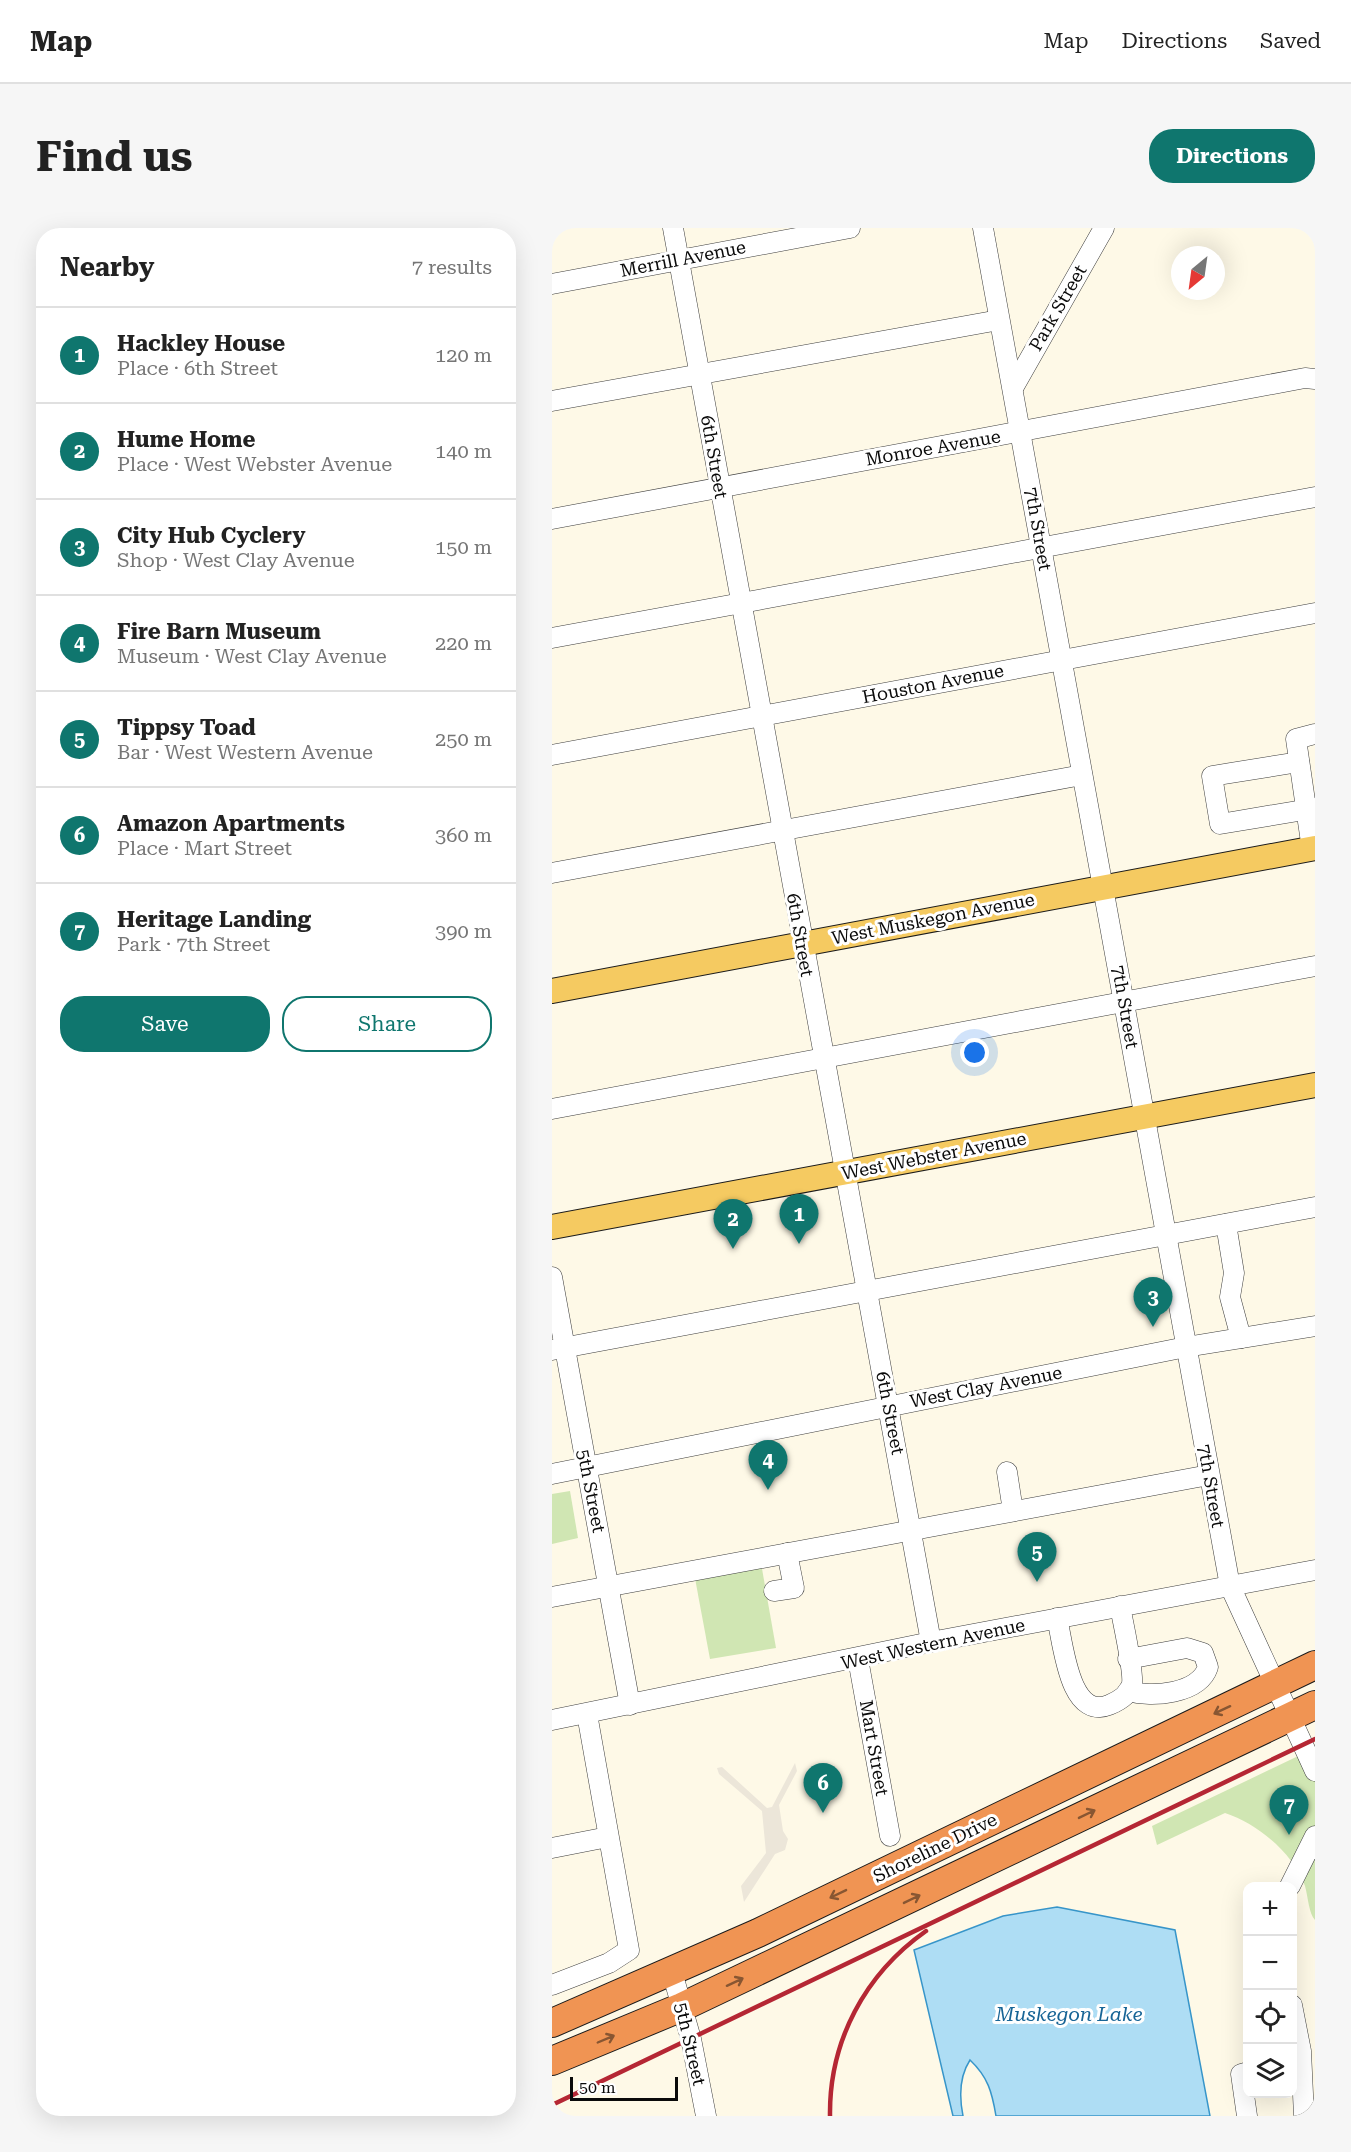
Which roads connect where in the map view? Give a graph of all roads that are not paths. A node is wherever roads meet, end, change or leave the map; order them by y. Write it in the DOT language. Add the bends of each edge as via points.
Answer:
graph roads {
  1 [pos="673,228"];
  2 [pos="850,228"];
  3 [pos="983,228"];
  4 [pos="1104,228"];
  5 [pos="679,260"];
  6 [pos="552,284"];
  7 [pos="999,320"];
  8 [pos="699,374"];
  9 [pos="1315,379"];
  10 [pos="1013,388"];
  11 [pos="552,401"];
  12 [pos="1020,431"];
  13 [pos="720,488"];
  14 [pos="1315,497"];
  15 [pos="552,519"];
  16 [pos="1041,547"];
  17 [pos="741,602"];
  18 [pos="1315,613"];
  19 [pos="552,638"];
  20 [pos="1061,660"];
  21 [pos="761,715"];
  22 [pos="1315,734"];
  23 [pos="552,755"];
  24 [pos="1299,762"];
  25 [pos="1082,776"];
  26 [pos="1310,809"];
  27 [pos="782,832"];
  28 [pos="1313,848"];
  29 [pos="552,873"];
  30 [pos="1103,887"];
  31 [pos="802,945"];
  32 [pos="1315,966"];
  33 [pos="552,991"];
  34 [pos="1124,1002"];
  35 [pos="823,1058"];
  36 [pos="1315,1085"];
  37 [pos="552,1109"];
  38 [pos="1145,1117"];
  39 [pos="844,1173"];
  40 [pos="1315,1207"];
  41 [pos="1226,1224"];
  42 [pos="552,1227"];
  43 [pos="1167,1235"];
  44 [pos="552,1277"];
  45 [pos="866,1293"];
  46 [pos="1315,1326"];
  47 [pos="1241,1338"];
  48 [pos="1186,1347"];
  49 [pos="558,1349"];
  50 [pos="890,1406"];
  51 [pos="587,1468"];
  52 [pos="1007,1472"];
  53 [pos="552,1474"];
  54 [pos="1209,1475"];
  55 [pos="1013,1511"];
  56 [pos="911,1530"];
  57 [pos="787,1553"];
  58 [pos="1315,1570"];
  59 [pos="1230,1586"];
  60 [pos="609,1587"];
  61 [pos="774,1591"];
  62 [pos="552,1597"];
  63 [pos="1120,1606"];
  64 [pos="1058,1618"];
  65 [pos="931,1642"];
  66 [pos="858,1659"];
  67 [pos="1128,1659"];
  68 [pos="1315,1665"];
  69 [pos="1275,1685"];
  70 [pos="1128,1690"];
  71 [pos="630,1705"];
  72 [pos="1315,1705"];
  73 [pos="587,1714"];
  74 [pos="1289,1717"];
  75 [pos="552,1720"];
  76 [pos="1315,1771"];
  77 [pos="890,1836"];
  78 [pos="1315,1836"];
  79 [pos="608,1837"];
  80 [pos="552,1848"];
  81 [pos="1292,1882"];
  82 [pos="672,1972"];
  83 [pos="552,1985"];
  84 [pos="682,2007"];
  85 [pos="552,2023"];
  86 [pos="1297,2053"];
  87 [pos="552,2061"];
  88 [pos="1243,2073"];
  89 [pos="1243,2088"];
  90 [pos="1244,2098"];
  91 [pos="706,2116"];
  92 [pos="1247,2116"];
  93 [pos="1304,2116"];
  1 -- 5 [label="street, 6th Street"];
  2 -- 5 [label="street, Merrill Avenue"];
  3 -- 7 [label="street, 7th Street"];
  4 -- 10 [label="street, Park Street"];
  5 -- 6 [label="street, Merrill Avenue"];
  5 -- 8 [label="street, 6th Street"];
  7 -- 8 [label="street"];
  7 -- 10 [label="street, 7th Street"];
  8 -- 11 [label="street"];
  8 -- 13 [label="street, 6th Street"];
  9 -- 12 [label="street, Monroe Avenue"];
  10 -- 12 [label="street, 7th Street"];
  12 -- 13 [label="street, Monroe Avenue"];
  12 -- 16 [label="street, 7th Street"];
  13 -- 15 [label="street, Monroe Avenue"];
  13 -- 17 [label="street, 6th Street"];
  14 -- 16 [label="street"];
  16 -- 17 [label="street"];
  16 -- 20 [label="street, 7th Street"];
  17 -- 19 [label="street"];
  17 -- 21 [label="street, 6th Street"];
  18 -- 20 [label="street, Houston Avenue"];
  20 -- 21 [label="street, Houston Avenue"];
  20 -- 25 [label="street, 7th Street"];
  21 -- 23 [label="street, Houston Avenue"];
  21 -- 27 [label="street, 6th Street"];
  22 -- 24 [label="street" via="1296,739"];
  24 -- 26 [label="street"];
  24 -- 26 [label="street" via="1212,776 1220,824"];
  25 -- 27 [label="street"];
  25 -- 30 [label="street, 7th Street"];
  26 -- 28 [label="street"];
  27 -- 29 [label="street"];
  27 -- 31 [label="street, 6th Street"];
  28 -- 30 [label="main road, West Muskegon Avenue"];
  30 -- 31 [label="main road, West Muskegon Avenue"];
  30 -- 34 [label="street, 7th Street"];
  31 -- 33 [label="main road, West Muskegon Avenue"];
  31 -- 35 [label="street, 6th Street"];
  32 -- 34 [label="street"];
  34 -- 35 [label="street"];
  34 -- 38 [label="street, 7th Street"];
  35 -- 37 [label="street"];
  35 -- 39 [label="street, 6th Street"];
  36 -- 38 [label="main road, West Webster Avenue"];
  38 -- 39 [label="main road, West Webster Avenue"];
  38 -- 43 [label="street, 7th Street"];
  39 -- 42 [label="main road, West Webster Avenue"];
  39 -- 45 [label="street, 6th Street"];
  40 -- 41 [label="street"];
  41 -- 43 [label="street"];
  41 -- 47 [label="street" via="1234,1280 1230,1297"];
  43 -- 45 [label="street"];
  43 -- 48 [label="street, 7th Street"];
  44 -- 49 [label="street, 5th Street"];
  45 -- 49 [label="street"];
  45 -- 50 [label="street, 6th Street"];
  46 -- 47 [label="street, West Clay Avenue"];
  47 -- 48 [label="street, West Clay Avenue"];
  48 -- 50 [label="street, West Clay Avenue"];
  48 -- 54 [label="street, 7th Street"];
  49 -- 51 [label="street, 5th Street"];
  50 -- 51 [label="street, West Clay Avenue"];
  50 -- 56 [label="street, 6th Street"];
  51 -- 53 [label="street, West Clay Avenue"];
  51 -- 60 [label="street, 5th Street"];
  52 -- 55 [label="street"];
  54 -- 55 [label="street"];
  54 -- 59 [label="street, 7th Street"];
  55 -- 56 [label="street"];
  56 -- 57 [label="street"];
  56 -- 65 [label="street, 6th Street"];
  57 -- 60 [label="street"];
  57 -- 61 [label="street" via="794,1588"];
  58 -- 59 [label="street, West Western Avenue"];
  59 -- 63 [label="street, West Western Avenue"];
  59 -- 69 [label="street, 7th Street"];
  60 -- 62 [label="street"];
  60 -- 71 [label="street, 5th Street"];
  63 -- 64 [label="street, West Western Avenue"];
  63 -- 67 [label="street"];
  64 -- 65 [label="street, West Western Avenue"];
  64 -- 70 [label="street" via="1072,1686 1081,1699 1091,1705 1106,1706 1125,1696"];
  65 -- 66 [label="street, West Western Avenue"];
  66 -- 71 [label="street, West Western Avenue"];
  66 -- 77 [label="street, Mart Street"];
  67 -- 70 [label="street" via="1132,1683"];
  67 -- 70 [label="street" via="1187,1648 1203,1653 1208,1667 1201,1681 1194,1685 1147,1695"];
  68 -- 69 [label="highway, Shoreline Drive"];
  69 -- 74 [label="street, 7th Street"];
  69 -- 82 [label="highway, Shoreline Drive, one-way"];
  71 -- 73 [label="street, West Western Avenue"];
  72 -- 74 [label="highway, Shoreline Drive"];
  73 -- 75 [label="street, West Western Avenue"];
  73 -- 79 [label="street"];
  74 -- 76 [label="street, 7th Street"];
  84 -- 74 [label="highway, Shoreline Drive, one-way"];
  78 -- 81 [label="street"];
  79 -- 80 [label="street"];
  79 -- 83 [label="street" via="629,1950 609,1963"];
  82 -- 84 [label="street, 5th Street"];
  82 -- 85 [label="highway, Shoreline Drive"];
  87 -- 84 [label="highway, Shoreline Drive, one-way"];
  84 -- 91 [label="street, 5th Street"];
  86 -- 93 [label="street"];
  88 -- 89 [label="street"];
  90 -- 92 [label="street"];
}
